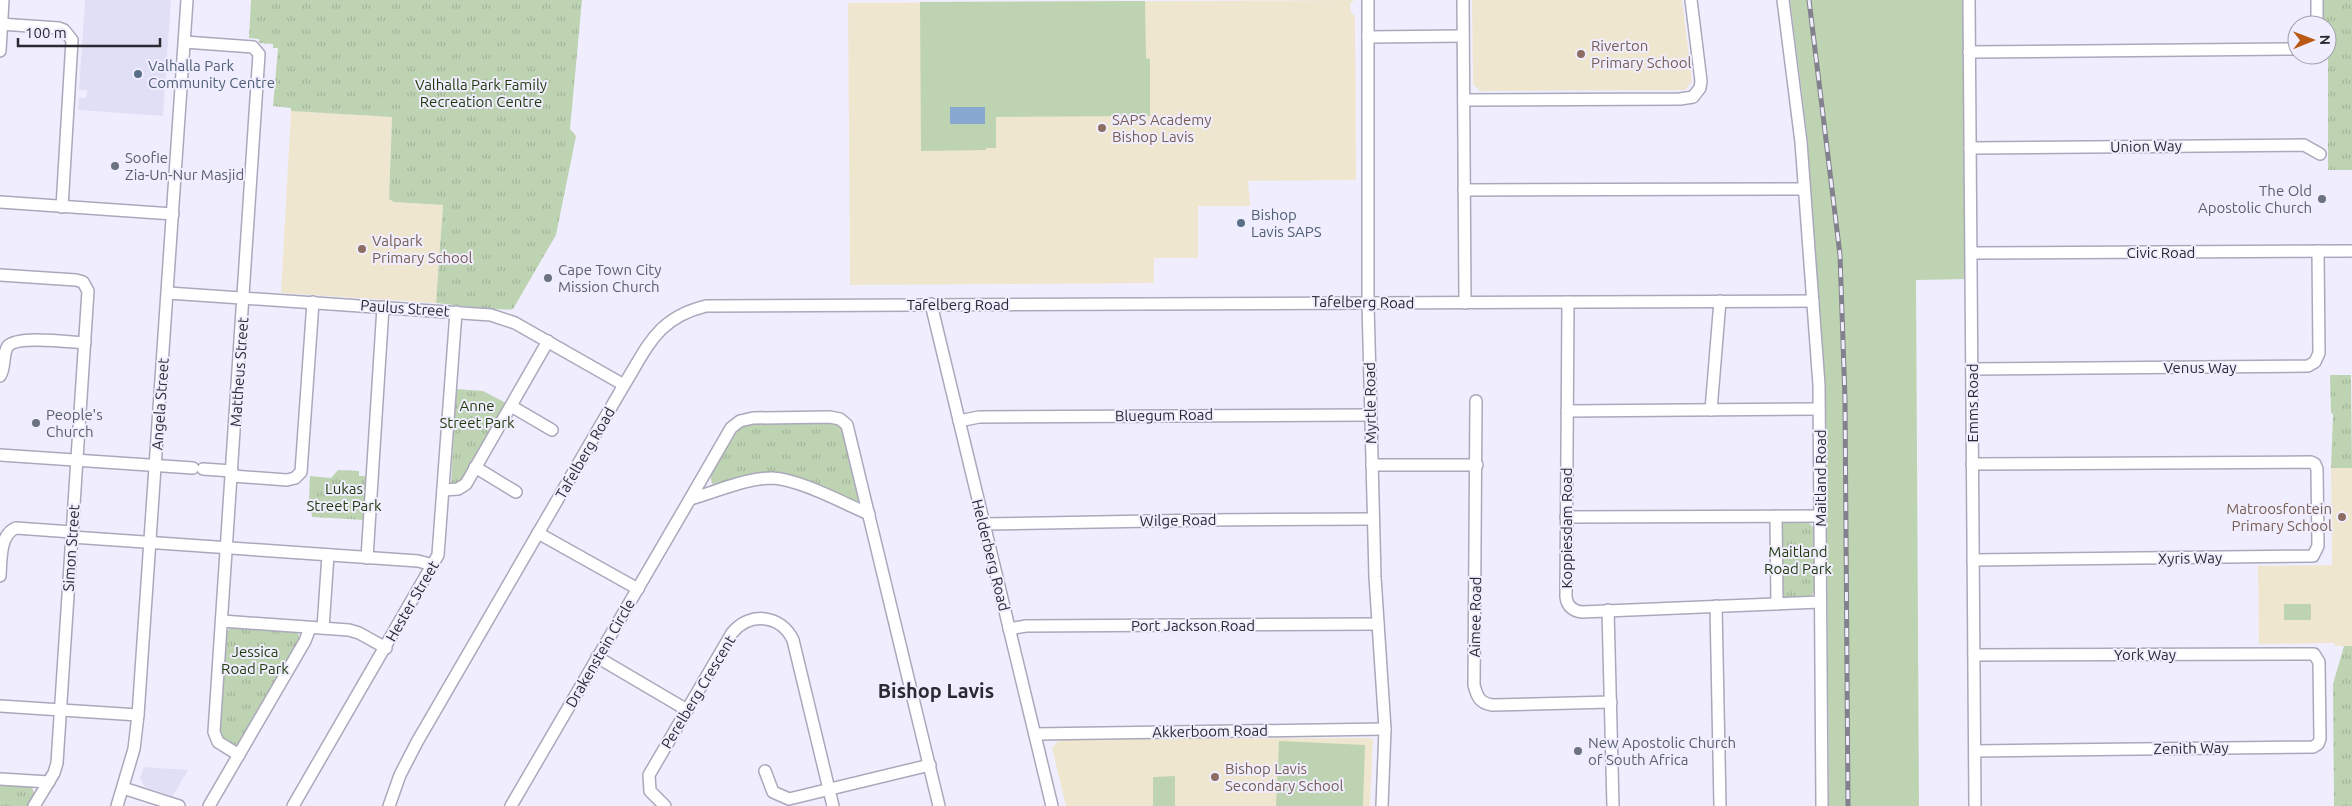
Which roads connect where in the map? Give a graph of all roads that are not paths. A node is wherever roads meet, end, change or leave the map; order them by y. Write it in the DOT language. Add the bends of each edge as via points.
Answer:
graph roads {
  1 [pos="3,0"];
  2 [pos="187,0"];
  3 [pos="1368,0"];
  4 [pos="1463,0"];
  5 [pos="1690,0"];
  6 [pos="1782,0"];
  7 [pos="1969,0"];
  8 [pos="2317,0"];
  9 [pos="2317,15"];
  10 [pos="1,24"];
  11 [pos="1463,36"];
  12 [pos="1368,37"];
  13 [pos="185,42"];
  14 [pos="2287,49"];
  15 [pos="0,51"];
  16 [pos="1969,52"];
  17 [pos="1464,100"];
  18 [pos="1970,148"];
  19 [pos="2320,154"];
  20 [pos="1804,189"];
  21 [pos="1464,190"];
  22 [pos="0,202"];
  23 [pos="62,207"];
  24 [pos="173,214"];
  25 [pos="2318,251"];
  26 [pos="2352,251"];
  27 [pos="1971,254"];
  28 [pos="0,275"];
  29 [pos="168,293"];
  30 [pos="244,298"];
  31 [pos="1720,301"];
  32 [pos="1813,301"];
  33 [pos="313,302"];
  34 [pos="1568,302"];
  35 [pos="1368,303"];
  36 [pos="1465,303"];
  37 [pos="931,304"];
  38 [pos="383,307"];
  39 [pos="456,312"];
  40 [pos="548,341"];
  41 [pos="85,343"];
  42 [pos="1972,369"];
  43 [pos="0,376"];
  44 [pos="624,385"];
  45 [pos="1476,401"];
  46 [pos="511,406"];
  47 [pos="1819,409"];
  48 [pos="1712,410"];
  49 [pos="1567,411"];
  50 [pos="1370,415"];
  51 [pos="959,421"];
  52 [pos="552,430"];
  53 [pos="0,455"];
  54 [pos="77,460"];
  55 [pos="1477,464"];
  56 [pos="1972,464"];
  57 [pos="1372,465"];
  58 [pos="156,466"];
  59 [pos="475,467"];
  60 [pos="232,473"];
  61 [pos="443,490"];
  62 [pos="516,492"];
  63 [pos="690,499"];
  64 [pos="870,514"];
  65 [pos="1776,516"];
  66 [pos="1820,516"];
  67 [pos="1566,518"];
  68 [pos="1373,519"];
  69 [pos="984,524"];
  70 [pos="538,533"];
  71 [pos="72,535"];
  72 [pos="151,544"];
  73 [pos="227,548"];
  74 [pos="328,555"];
  75 [pos="367,558"];
  76 [pos="1973,560"];
  77 [pos="433,565"];
  78 [pos="0,576"];
  79 [pos="638,589"];
  80 [pos="1820,602"];
  81 [pos="1777,604"];
  82 [pos="1716,606"];
  83 [pos="1608,610"];
  84 [pos="222,621"];
  85 [pos="1378,624"];
  86 [pos="310,628"];
  87 [pos="323,628"];
  88 [pos="1009,629"];
  89 [pos="386,648"];
  90 [pos="1974,655"];
  91 [pos="2316,656"];
  92 [pos="598,658"];
  93 [pos="1611,702"];
  94 [pos="0,706"];
  95 [pos="60,710"];
  96 [pos="687,710"];
  97 [pos="138,715"];
  98 [pos="1385,729"];
  99 [pos="1034,734"];
  100 [pos="1975,751"];
  101 [pos="238,755"];
  102 [pos="930,765"];
  103 [pos="765,771"];
  104 [pos="0,779"];
  105 [pos="49,782"];
  106 [pos="124,788"];
  107 [pos="829,789"];
  108 [pos="34,806"];
  109 [pos="117,806"];
  110 [pos="179,806"];
  111 [pos="209,806"];
  112 [pos="293,806"];
  113 [pos="389,806"];
  114 [pos="511,806"];
  115 [pos="665,806"];
  116 [pos="833,806"];
  117 [pos="940,806"];
  118 [pos="1052,806"];
  119 [pos="1382,806"];
  120 [pos="1613,806"];
  121 [pos="1720,806"];
  122 [pos="1822,806"];
  123 [pos="1975,806"];
  1 -- 10 [label="street"];
  2 -- 13 [label="street, Angela Street"];
  3 -- 12 [label="street, Myrtle Road"];
  4 -- 11 [label="street"];
  5 -- 17 [label="street" via="1701,81 1693,97"];
  6 -- 20 [label="street, Maitland Road"];
  7 -- 16 [label="street, Emms Road"];
  8 -- 9 [label="street"];
  10 -- 15 [label="street"];
  10 -- 23 [label="street" via="59,28 72,40"];
  11 -- 12 [label="street"];
  11 -- 17 [label="street"];
  12 -- 35 [label="street, Myrtle Road"];
  13 -- 24 [label="street, Angela Street"];
  13 -- 30 [label="street, Mattheus Street" via="253,47 259,54"];
  14 -- 16 [label="street"];
  16 -- 18 [label="street, Emms Road"];
  17 -- 21 [label="street"];
  18 -- 19 [label="street, Union Way" via="2304,145"];
  18 -- 27 [label="street, Emms Road"];
  20 -- 21 [label="street"];
  20 -- 32 [label="street, Maitland Road"];
  21 -- 36 [label="street"];
  22 -- 23 [label="street"];
  23 -- 24 [label="street"];
  24 -- 29 [label="street, Angela Street"];
  25 -- 26 [label="street, Civic Road"];
  25 -- 27 [label="street, Civic Road"];
  25 -- 42 [label="street, Venus Way" via="2319,353 2315,362 2308,366"];
  27 -- 42 [label="street, Emms Road"];
  28 -- 41 [label="street, Simon Street" via="76,280 85,285 88,295"];
  29 -- 30 [label="street, Paulus Street"];
  29 -- 58 [label="street, Angela Street"];
  30 -- 33 [label="street, Paulus Street"];
  30 -- 60 [label="street, Mattheus Street"];
  31 -- 32 [label="street, Tafelberg Road"];
  31 -- 34 [label="street, Tafelberg Road"];
  31 -- 48 [label="street"];
  32 -- 47 [label="street, Maitland Road"];
  33 -- 38 [label="street, Paulus Street"];
  33 -- 60 [label="street" via="301,472 287,480"];
  34 -- 36 [label="street, Tafelberg Road"];
  34 -- 49 [label="street, Koppiesdam Road"];
  35 -- 36 [label="street, Tafelberg Road"];
  35 -- 37 [label="street, Tafelberg Road"];
  35 -- 50 [label="street, Myrtle Road"];
  37 -- 44 [label="street, Tafelberg Road" via="706,306 692,309 659,330"];
  37 -- 51 [label="street, Helderberg Road"];
  38 -- 39 [label="street, Paulus Street"];
  38 -- 75 [label="street"];
  39 -- 40 [label="street, Paulus Street" via="502,318"];
  39 -- 61 [label="street, Hester Street"];
  40 -- 44 [label="street, Paulus Street"];
  40 -- 46 [label="street"];
  41 -- 43 [label="street" via="23,340 11,344 6,349 5,366"];
  41 -- 54 [label="street, Simon Street"];
  42 -- 56 [label="street, Emms Road"];
  44 -- 70 [label="street, Tafelberg Road"];
  45 -- 55 [label="street, Aimee Road"];
  46 -- 52 [label="street"];
  46 -- 59 [label="street"];
  47 -- 48 [label="street"];
  47 -- 66 [label="street, Maitland Road"];
  48 -- 49 [label="street"];
  49 -- 67 [label="street, Koppiesdam Road"];
  50 -- 51 [label="street, Bluegum Road" via="979,417"];
  50 -- 57 [label="street, Myrtle Road"];
  51 -- 69 [label="street, Helderberg Road"];
  53 -- 54 [label="street"];
  54 -- 58 [label="street"];
  54 -- 71 [label="street, Simon Street"];
  55 -- 57 [label="street"];
  55 -- 93 [label="street, Aimee Road" via="1476,695 1480,701 1492,705"];
  56 -- 76 [label="street, Emms Road"];
  56 -- 76 [label="street, Xyris Way" via="2310,462 2317,469 2318,546 2312,556"];
  57 -- 68 [label="street, Myrtle Road"];
  58 -- 60 [label="street"];
  58 -- 72 [label="street, Angela Street"];
  59 -- 61 [label="street" via="461,488"];
  59 -- 62 [label="street"];
  60 -- 73 [label="street, Mattheus Street"];
  61 -- 77 [label="street, Hester Street" via="440,549"];
  63 -- 64 [label="street" via="758,480 778,479 794,482"];
  63 -- 64 [label="street, Drakenstein Circle" via="731,428 740,420 830,417 840,420 849,429"];
  63 -- 79 [label="street, Drakenstein Circle"];
  64 -- 102 [label="street, Drakenstein Circle"];
  65 -- 66 [label="street"];
  65 -- 67 [label="street"];
  65 -- 81 [label="street"];
  66 -- 80 [label="street, Maitland Road"];
  67 -- 83 [label="street, Koppiesdam Road" via="1566,601 1578,611"];
  68 -- 69 [label="street, Wilge Road"];
  68 -- 85 [label="street, Myrtle Road"];
  69 -- 88 [label="street, Helderberg Road"];
  70 -- 79 [label="street"];
  70 -- 113 [label="street, Tafelberg Road" via="417,742"];
  71 -- 72 [label="street"];
  71 -- 78 [label="street" via="16,528 9,530 4,536"];
  71 -- 95 [label="street, Simon Street"];
  72 -- 73 [label="street"];
  72 -- 97 [label="street, Angela Street"];
  73 -- 74 [label="street"];
  73 -- 84 [label="street, Mattheus Street"];
  74 -- 75 [label="street"];
  74 -- 87 [label="street"];
  75 -- 77 [label="street"];
  76 -- 90 [label="street, Emms Road"];
  77 -- 89 [label="street, Hester Street"];
  79 -- 92 [label="street, Drakenstein Circle"];
  80 -- 81 [label="street"];
  80 -- 122 [label="street, Maitland Road"];
  81 -- 82 [label="street"];
  82 -- 83 [label="street"];
  82 -- 121 [label="street"];
  83 -- 93 [label="street"];
  84 -- 86 [label="street"];
  84 -- 101 [label="street, Mattheus Street" via="214,732 218,742"];
  85 -- 88 [label="street, Port Jackson Road" via="1026,626"];
  85 -- 98 [label="street, Myrtle Road"];
  86 -- 87 [label="street"];
  86 -- 101 [label="street"];
  87 -- 89 [label="street" via="354,631"];
  88 -- 99 [label="street, Helderberg Road"];
  89 -- 112 [label="street, Hester Street"];
  90 -- 91 [label="street, York Way"];
  90 -- 100 [label="street, Emms Road"];
  91 -- 100 [label="street, Zenith Way" via="2319,662 2320,739 2312,747"];
  92 -- 96 [label="street"];
  92 -- 114 [label="street, Drakenstein Circle"];
  93 -- 120 [label="street"];
  94 -- 95 [label="street"];
  95 -- 97 [label="street"];
  95 -- 105 [label="street, Simon Street" via="57,763"];
  96 -- 107 [label="street, Perelberg Crescent" via="736,628 747,620 760,618 780,624 793,640"];
  96 -- 115 [label="street, Perelberg Crescent" via="648,778 650,791"];
  97 -- 106 [label="street, Angela Street"];
  98 -- 99 [label="street, Akkerboom Road"];
  98 -- 119 [label="street, Myrtle Road"];
  99 -- 118 [label="street, Helderberg Road"];
  100 -- 123 [label="street, Emms Road"];
  101 -- 111 [label="street"];
  102 -- 107 [label="street"];
  102 -- 117 [label="street, Drakenstein Circle"];
  103 -- 107 [label="street" via="773,792 785,799"];
  104 -- 105 [label="street"];
  105 -- 108 [label="street, Simon Street"];
  106 -- 109 [label="street, Angela Street"];
  106 -- 110 [label="street"];
  107 -- 116 [label="street, Perelberg Crescent"];
}
